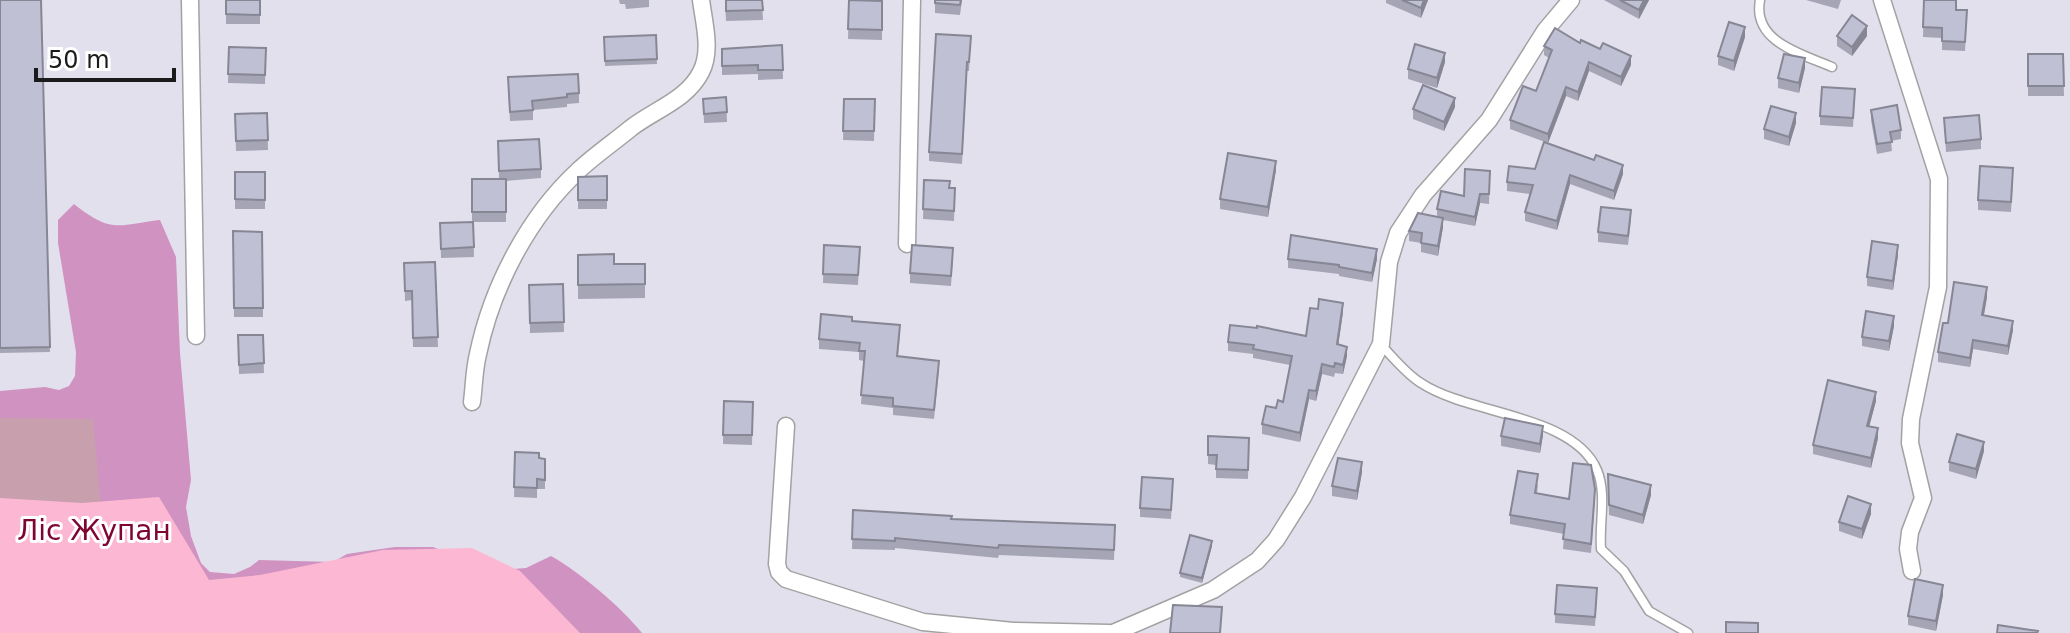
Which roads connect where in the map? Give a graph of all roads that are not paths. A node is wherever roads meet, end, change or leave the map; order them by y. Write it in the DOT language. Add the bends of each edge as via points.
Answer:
graph roads {
  1 [pos="190,0"];
  2 [pos="701,0"];
  3 [pos="912,0"];
  4 [pos="1571,0"];
  5 [pos="1760,0"];
  6 [pos="1882,0"];
  7 [pos="1832,67"];
  8 [pos="907,244"];
  9 [pos="196,336"];
  10 [pos="1381,344"];
  11 [pos="472,402"];
  12 [pos="786,426"];
  13 [pos="1912,571"];
  14 [pos="1111,633"];
  15 [pos="1688,633"];
  1 -- 9 [label="street"];
  2 -- 11 [label="street" via="707,53 702,71 673,102 640,121 578,171 537,218 499,285 478,354"];
  3 -- 8 [label="street"];
  4 -- 10 [label="street" via="1489,120 1423,195 1398,233 1389,262"];
  5 -- 7 [label="lane" via="1759,18 1769,35"];
  6 -- 13 [label="street" via="1939,179 1938,287 1911,419 1910,443 1923,498 1910,532"];
  10 -- 14 [label="street" via="1303,497 1257,561 1213,590"];
  10 -- 15 [label="lane" via="1420,383 1558,431 1584,449 1602,486 1601,549 1624,571 1649,611"];
  12 -- 14 [label="street" via="777,564 786,579 923,622"];
}
